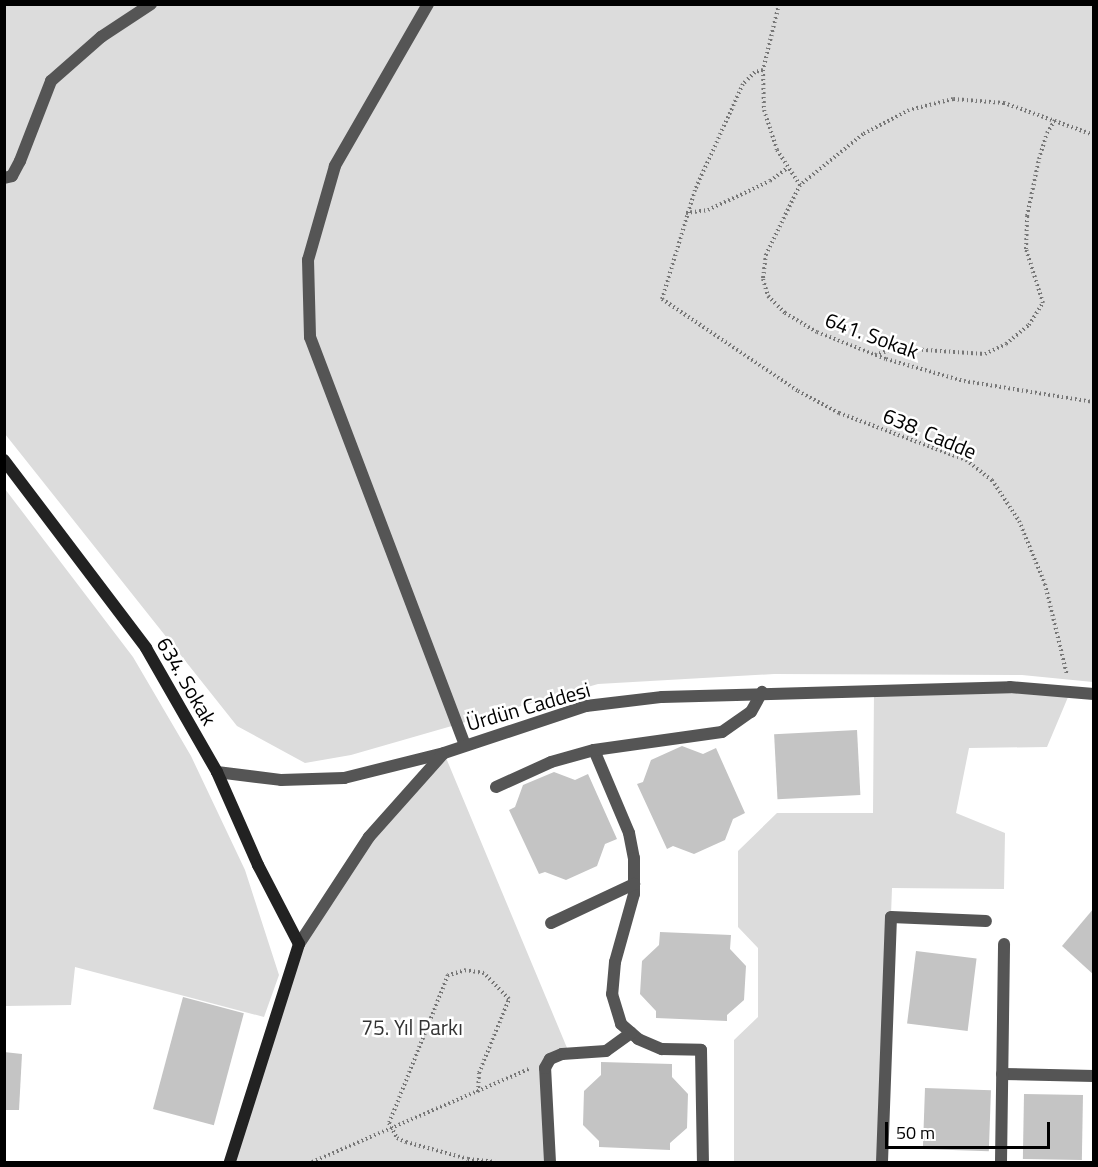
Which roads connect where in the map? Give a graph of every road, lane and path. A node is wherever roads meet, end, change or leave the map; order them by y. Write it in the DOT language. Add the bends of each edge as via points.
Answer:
graph roads {
  1 [pos="152,4"];
  2 [pos="428,4"];
  3 [pos="779,4"];
  4 [pos="764,70"];
  5 [pos="1056,120"];
  6 [pos="1094,135"];
  7 [pos="787,168"];
  8 [pos="4,178"];
  9 [pos="800,185"];
  10 [pos="686,213"];
  11 [pos="875,355"];
  12 [pos="1094,402"];
  13 [pos="4,460"];
  14 [pos="1071,690"];
  15 [pos="762,692"];
  16 [pos="1094,694"];
  17 [pos="465,745"];
  18 [pos="594,750"];
  19 [pos="444,753"];
  20 [pos="217,772"];
  21 [pos="496,786"];
  22 [pos="634,884"];
  23 [pos="986,921"];
  24 [pos="551,923"];
  25 [pos="299,944"];
  26 [pos="1004,944"];
  27 [pos="631,1033"];
  28 [pos="545,1068"];
  29 [pos="1002,1074"];
  30 [pos="1094,1076"];
  31 [pos="478,1092"];
  32 [pos="391,1130"];
  33 [pos="230,1162"];
  34 [pos="312,1162"];
  35 [pos="495,1162"];
  36 [pos="550,1162"];
  37 [pos="703,1162"];
  38 [pos="882,1162"];
  39 [pos="1001,1162"];
  1 -- 8 [label="street" via="101,37 51,81 20,162 12,176"];
  2 -- 17 [label="street" via="335,166 308,260 310,337"];
  3 -- 4 [label="path"];
  4 -- 7 [label="path" via="769,130"];
  4 -- 10 [label="path" via="755,72 743,84"];
  5 -- 6 [label="path"];
  5 -- 9 [label="path" via="1004,103 942,102 909,110 863,134"];
  5 -- 11 [label="path" via="1041,150 1027,216 1026,249 1043,303 1029,325 1006,344 985,354 895,348"];
  7 -- 9 [label="path"];
  7 -- 10 [label="path" via="770,182 708,210"];
  9 -- 11 [label="path, 641. Sokak" via="766,255 764,279 768,296 785,313 817,332"];
  10 -- 14 [label="path, 638. Cadde" via="662,299 798,391 839,412 966,460 992,480 1019,521 1045,584"];
  11 -- 12 [label="path, 641. Sokak" via="964,381"];
  13 -- 20 [label="main road, 634. Sokak" via="146,648"];
  14 -- 15 [label="street, Ürdün Caddesi" via="1010,687"];
  14 -- 16 [label="street, Ürdün Caddesi"];
  15 -- 17 [label="street, Ürdün Caddesi" via="586,706"];
  15 -- 18 [label="street" via="751,712 722,732"];
  17 -- 19 [label="street, Ürdün Caddesi"];
  18 -- 21 [label="street" via="550,762"];
  18 -- 22 [label="street" via="629,833"];
  19 -- 20 [label="street" via="381,771 309,781"];
  19 -- 25 [label="street, Ürdün Caddesi" via="369,837"];
  20 -- 25 [label="main road, 634. Sokak" via="258,866"];
  22 -- 24 [label="street"];
  22 -- 27 [label="street" via="612,994 621,1024"];
  23 -- 38 [label="street" via="891,917"];
  25 -- 33 [label="main road, Ürdün Caddesi"];
  26 -- 29 [label="street"];
  27 -- 28 [label="street" via="606,1051 562,1054 550,1059"];
  27 -- 37 [label="street" via="662,1049 701,1050"];
  28 -- 31 [label="path" via="528,1070"];
  28 -- 36 [label="street"];
  29 -- 30 [label="street"];
  29 -- 39 [label="street"];
  31 -- 32 [label="path"];
  31 -- 32 [label="path" via="479,1073 509,999 484,973 466,970 448,975 391,1114"];
  32 -- 34 [label="path"];
  32 -- 35 [label="path" via="406,1142 468,1160"];
}
